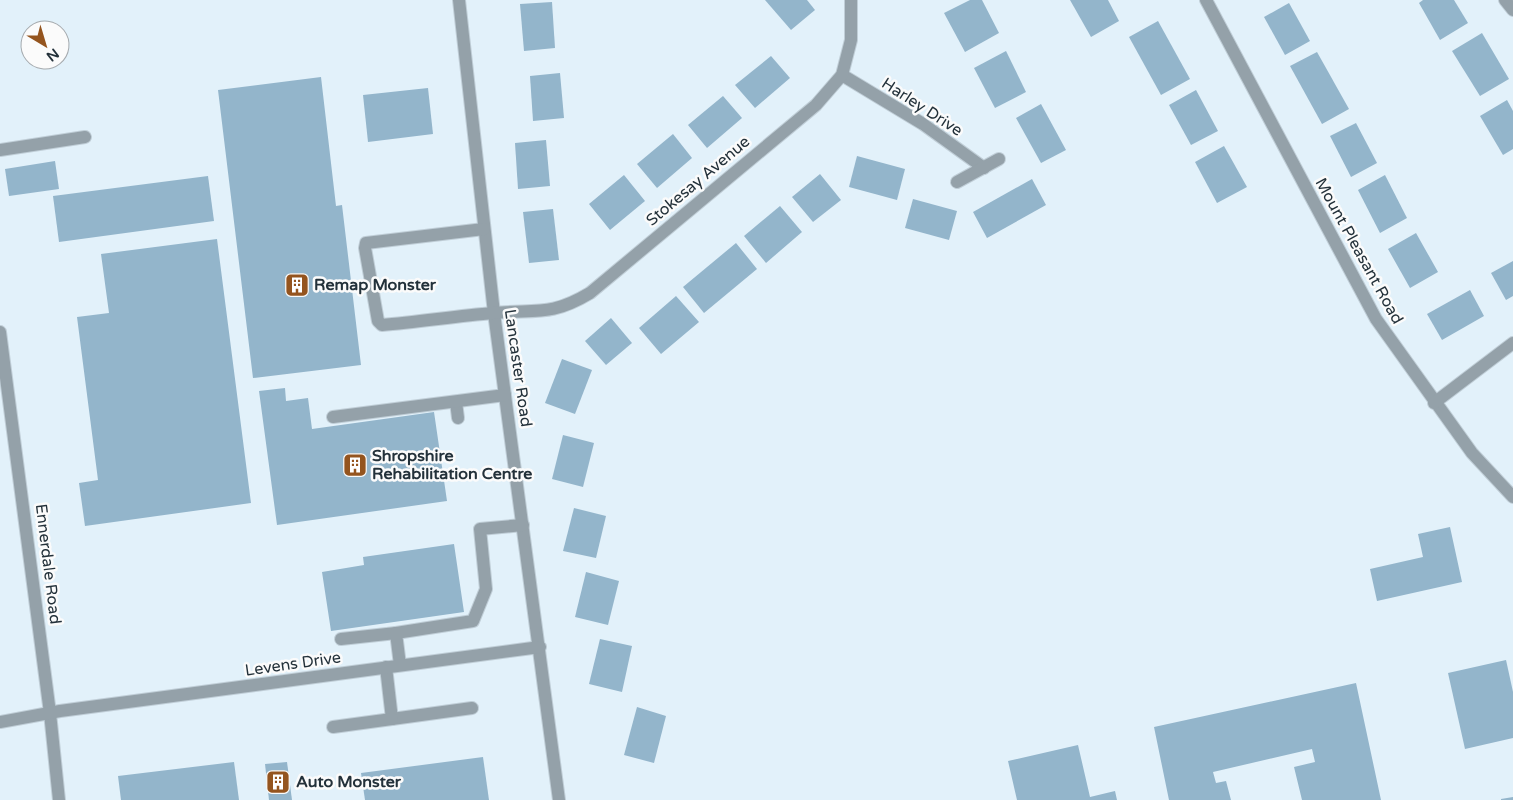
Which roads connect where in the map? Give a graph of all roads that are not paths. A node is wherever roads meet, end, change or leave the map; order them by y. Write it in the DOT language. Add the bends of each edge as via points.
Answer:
graph roads {
  1 [pos="459,0"];
  2 [pos="851,0"];
  3 [pos="1206,0"];
  4 [pos="1504,0"];
  5 [pos="1513,10"];
  6 [pos="842,75"];
  7 [pos="85,137"];
  8 [pos="0,150"];
  9 [pos="999,159"];
  10 [pos="984,168"];
  11 [pos="957,182"];
  12 [pos="484,229"];
  13 [pos="494,313"];
  14 [pos="0,332"];
  15 [pos="1513,343"];
  16 [pos="3,373"];
  17 [pos="505,396"];
  18 [pos="456,402"];
  19 [pos="1434,403"];
  20 [pos="333,417"];
  21 [pos="458,418"];
  22 [pos="1513,497"];
  23 [pos="523,525"];
  24 [pos="396,633"];
  25 [pos="340,639"];
  26 [pos="540,647"];
  27 [pos="400,665"];
  28 [pos="386,667"];
  29 [pos="472,708"];
  30 [pos="50,713"];
  31 [pos="392,719"];
  32 [pos="0,722"];
  33 [pos="333,727"];
  34 [pos="59,800"];
  35 [pos="558,800"];
  1 -- 12 [label="street, Lancaster Road"];
  2 -- 6 [label="street, Stokesay Avenue" via="851,40"];
  3 -- 19 [label="street, Mount Pleasant Road" via="1376,319"];
  4 -- 5 [label="street"];
  6 -- 10 [label="street, Harley Drive" via="922,124"];
  6 -- 13 [label="street, Stokesay Avenue" via="816,105 590,293 568,306 542,312"];
  7 -- 8 [label="street"];
  9 -- 10 [label="street"];
  10 -- 11 [label="street"];
  12 -- 13 [label="street, Lancaster Road"];
  12 -- 13 [label="street, Stokesay Avenue" via="366,243 365,248 378,321 382,325"];
  13 -- 17 [label="street, Lancaster Road"];
  14 -- 16 [label="street, Ennerdale Road"];
  15 -- 19 [label="street"];
  16 -- 30 [label="street, Ennerdale Road"];
  17 -- 18 [label="street"];
  17 -- 23 [label="street, Lancaster Road"];
  18 -- 20 [label="street"];
  18 -- 21 [label="street"];
  19 -- 22 [label="street, Mount Pleasant Road" via="1472,453"];
  23 -- 24 [label="street" via="480,529 486,589 473,621"];
  23 -- 26 [label="street, Lancaster Road"];
  24 -- 25 [label="street"];
  24 -- 27 [label="street"];
  26 -- 27 [label="street, Levens Drive"];
  26 -- 35 [label="street, Lancaster Road"];
  27 -- 28 [label="street, Levens Drive"];
  28 -- 30 [label="street, Levens Drive"];
  28 -- 31 [label="street"];
  29 -- 31 [label="street"];
  30 -- 32 [label="street, Levens Drive"];
  30 -- 34 [label="street, Ennerdale Road"];
  31 -- 33 [label="street"];
}
